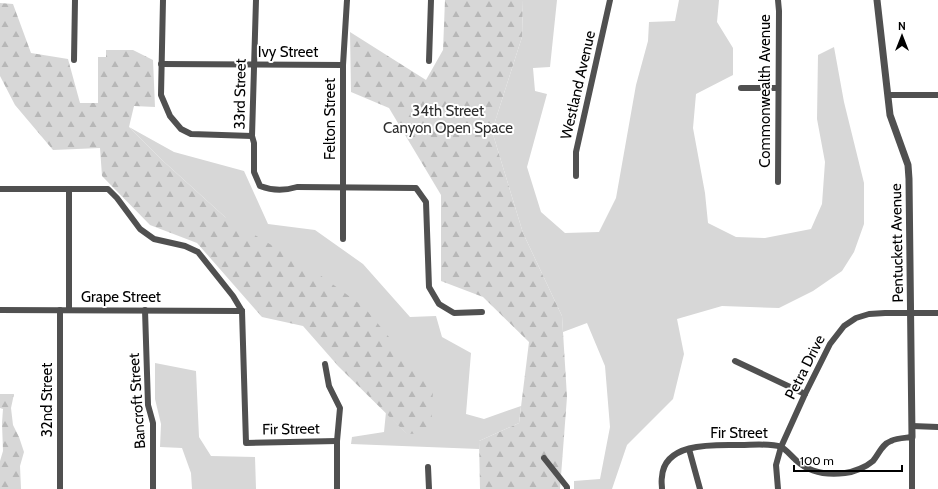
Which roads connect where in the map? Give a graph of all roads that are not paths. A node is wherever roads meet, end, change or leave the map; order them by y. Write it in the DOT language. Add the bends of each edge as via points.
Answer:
graph roads {
  1 [pos="75,0"];
  2 [pos="163,0"];
  3 [pos="256,0"];
  4 [pos="347,0"];
  5 [pos="431,0"];
  6 [pos="610,0"];
  7 [pos="778,0"];
  8 [pos="877,0"];
  9 [pos="74,60"];
  10 [pos="429,61"];
  11 [pos="161,64"];
  12 [pos="254,65"];
  13 [pos="343,66"];
  14 [pos="742,88"];
  15 [pos="778,88"];
  16 [pos="888,95"];
  17 [pos="938,95"];
  18 [pos="252,136"];
  19 [pos="576,176"];
  20 [pos="778,182"];
  21 [pos="343,187"];
  22 [pos="0,189"];
  23 [pos="69,189"];
  24 [pos="343,239"];
  25 [pos="0,310"];
  26 [pos="60,310"];
  27 [pos="69,310"];
  28 [pos="145,310"];
  29 [pos="242,311"];
  30 [pos="482,312"];
  31 [pos="911,313"];
  32 [pos="938,313"];
  33 [pos="735,361"];
  34 [pos="325,364"];
  35 [pos="805,394"];
  36 [pos="912,426"];
  37 [pos="938,427"];
  38 [pos="912,437"];
  39 [pos="337,441"];
  40 [pos="781,447"];
  41 [pos="689,448"];
  42 [pos="544,458"];
  43 [pos="428,467"];
  44 [pos="60,489"];
  45 [pos="153,489"];
  46 [pos="337,489"];
  47 [pos="429,489"];
  48 [pos="567,489"];
  49 [pos="662,489"];
  50 [pos="700,489"];
  51 [pos="778,489"];
  52 [pos="912,489"];
  1 -- 9 [label="street"];
  2 -- 11 [label="street"];
  3 -- 12 [label="street, 33rd Street"];
  4 -- 13 [label="street, Felton Street"];
  5 -- 10 [label="street"];
  6 -- 19 [label="street, Westland Avenue" via="576,152"];
  7 -- 15 [label="street, Commonwealth Avenue"];
  8 -- 16 [label="street, Pentuckett Avenue"];
  11 -- 12 [label="street, Ivy Street"];
  11 -- 18 [label="street" via="161,95 170,116 180,129 191,134"];
  12 -- 13 [label="street, Ivy Street"];
  12 -- 18 [label="street, 33rd Street"];
  13 -- 21 [label="street, Felton Street"];
  14 -- 15 [label="street"];
  15 -- 20 [label="street, Commonwealth Avenue"];
  16 -- 17 [label="street"];
  16 -- 31 [label="street, Pentuckett Avenue" via="890,115 908,165"];
  18 -- 21 [label="street, 33rd Street" via="254,172 260,186 269,190"];
  21 -- 24 [label="street, Felton Street"];
  21 -- 30 [label="street" via="416,188 426,202 429,287 439,304 454,313"];
  22 -- 23 [label="street"];
  23 -- 27 [label="street"];
  23 -- 29 [label="street" via="108,189 140,229 154,239 185,246 198,252"];
  25 -- 26 [label="street, Grape Street"];
  26 -- 27 [label="street, Grape Street"];
  26 -- 44 [label="street, 32nd Street"];
  27 -- 28 [label="street, Grape Street"];
  28 -- 29 [label="street, Grape Street"];
  28 -- 45 [label="street, Bancroft Street" via="148,405 153,423"];
  29 -- 39 [label="street, Fir Street" via="246,442"];
  31 -- 32 [label="street"];
  31 -- 35 [label="street, Petra Drive" via="869,314 856,318 844,326 830,344"];
  31 -- 36 [label="street, Pentuckett Avenue"];
  33 -- 35 [label="street"];
  34 -- 39 [label="street" via="329,386 340,408"];
  35 -- 40 [label="street, Petra Drive"];
  36 -- 37 [label="street"];
  36 -- 38 [label="street, Pentuckett Avenue"];
  38 -- 40 [label="street, Fir Street" via="890,441 873,461 847,473 830,474 801,466"];
  38 -- 52 [label="street, Pentuckett Avenue"];
  39 -- 46 [label="street"];
  40 -- 41 [label="street, Fir Street" via="770,445"];
  40 -- 51 [label="street, Petra Drive" via="776,465"];
  41 -- 49 [label="street" via="676,454 665,466"];
  41 -- 50 [label="street"];
  42 -- 48 [label="street"];
  43 -- 47 [label="street"];
}
